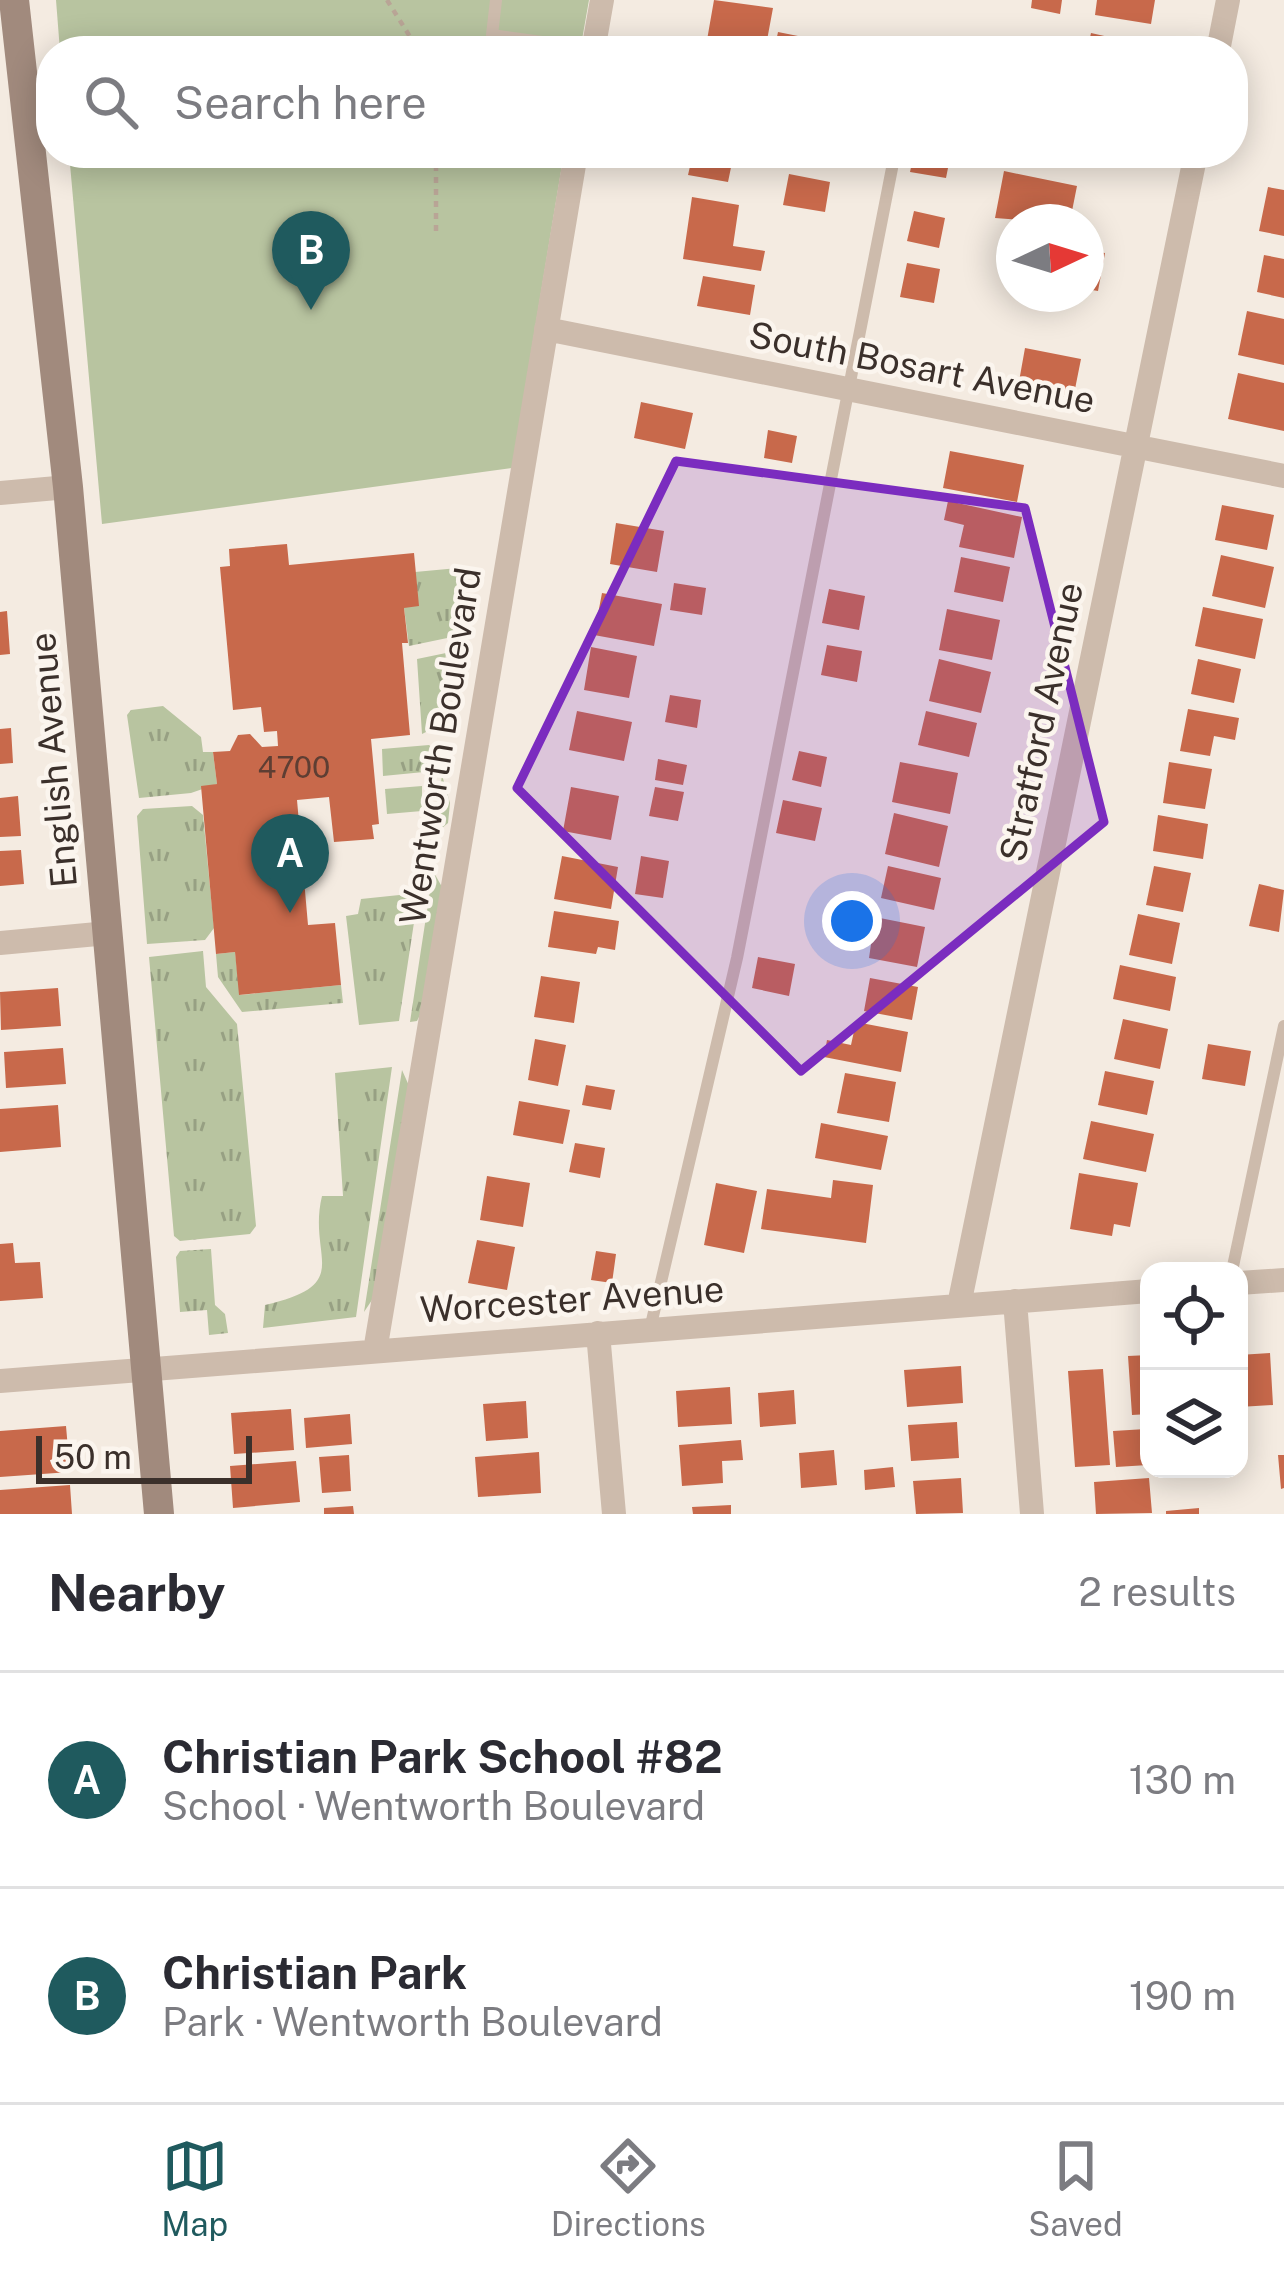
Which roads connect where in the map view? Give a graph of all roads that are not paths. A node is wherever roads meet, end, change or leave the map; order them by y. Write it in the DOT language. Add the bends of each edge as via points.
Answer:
graph roads {
  1 [pos="14,0"];
  2 [pos="496,0"];
  3 [pos="602,0"];
  4 [pos="1228,0"];
  5 [pos="499,36"];
  6 [pos="596,36"];
  7 [pos="1221,36"];
  8 [pos="9,48"];
  9 [pos="573,168"];
  10 [pos="892,168"];
  11 [pos="1193,168"];
  12 [pos="546,329"];
  13 [pos="849,389"];
  14 [pos="1135,446"];
  15 [pos="1284,476"];
  16 [pos="68,487"];
  17 [pos="0,493"];
  18 [pos="108,933"];
  19 [pos="0,943"];
  20 [pos="1284,1026"];
  21 [pos="1234,1262"];
  22 [pos="1284,1280"];
  23 [pos="1248,1282"];
  24 [pos="1140,1292"];
  25 [pos="1015,1301"];
  26 [pos="959,1305"];
  27 [pos="650,1329"];
  28 [pos="598,1333"];
  29 [pos="375,1351"];
  30 [pos="147,1370"];
  31 [pos="0,1381"];
  32 [pos="160,1514"];
  33 [pos="614,1514"];
  34 [pos="1031,1514"];
  1 -- 8 [label="main road, English Avenue"];
  2 -- 5 [label="lane" via="492,35"];
  3 -- 6 [label="street"];
  4 -- 7 [label="street"];
  8 -- 16 [label="main road, English Avenue"];
  9 -- 12 [label="street, Wentworth Boulevard"];
  10 -- 13 [label="lane"];
  11 -- 14 [label="street, Stratford Avenue"];
  12 -- 13 [label="street, South Bosart Avenue"];
  12 -- 29 [label="street, Wentworth Boulevard"];
  13 -- 14 [label="street, South Bosart Avenue"];
  13 -- 27 [label="lane" via="737,958"];
  14 -- 15 [label="street, South Bosart Avenue"];
  14 -- 26 [label="street, Stratford Avenue"];
  16 -- 17 [label="street"];
  16 -- 18 [label="main road, English Avenue"];
  18 -- 19 [label="street"];
  18 -- 30 [label="main road, English Avenue"];
  20 -- 21 [label="lane"];
  22 -- 23 [label="street"];
  24 -- 25 [label="street, Worcester Avenue"];
  25 -- 26 [label="street, Worcester Avenue"];
  25 -- 34 [label="street"];
  26 -- 27 [label="street, Worcester Avenue"];
  27 -- 28 [label="street, Worcester Avenue"];
  28 -- 29 [label="street, Worcester Avenue"];
  28 -- 33 [label="street"];
  29 -- 30 [label="street, Worcester Avenue"];
  30 -- 31 [label="street, Worcester Avenue"];
  30 -- 32 [label="main road, English Avenue"];
}
